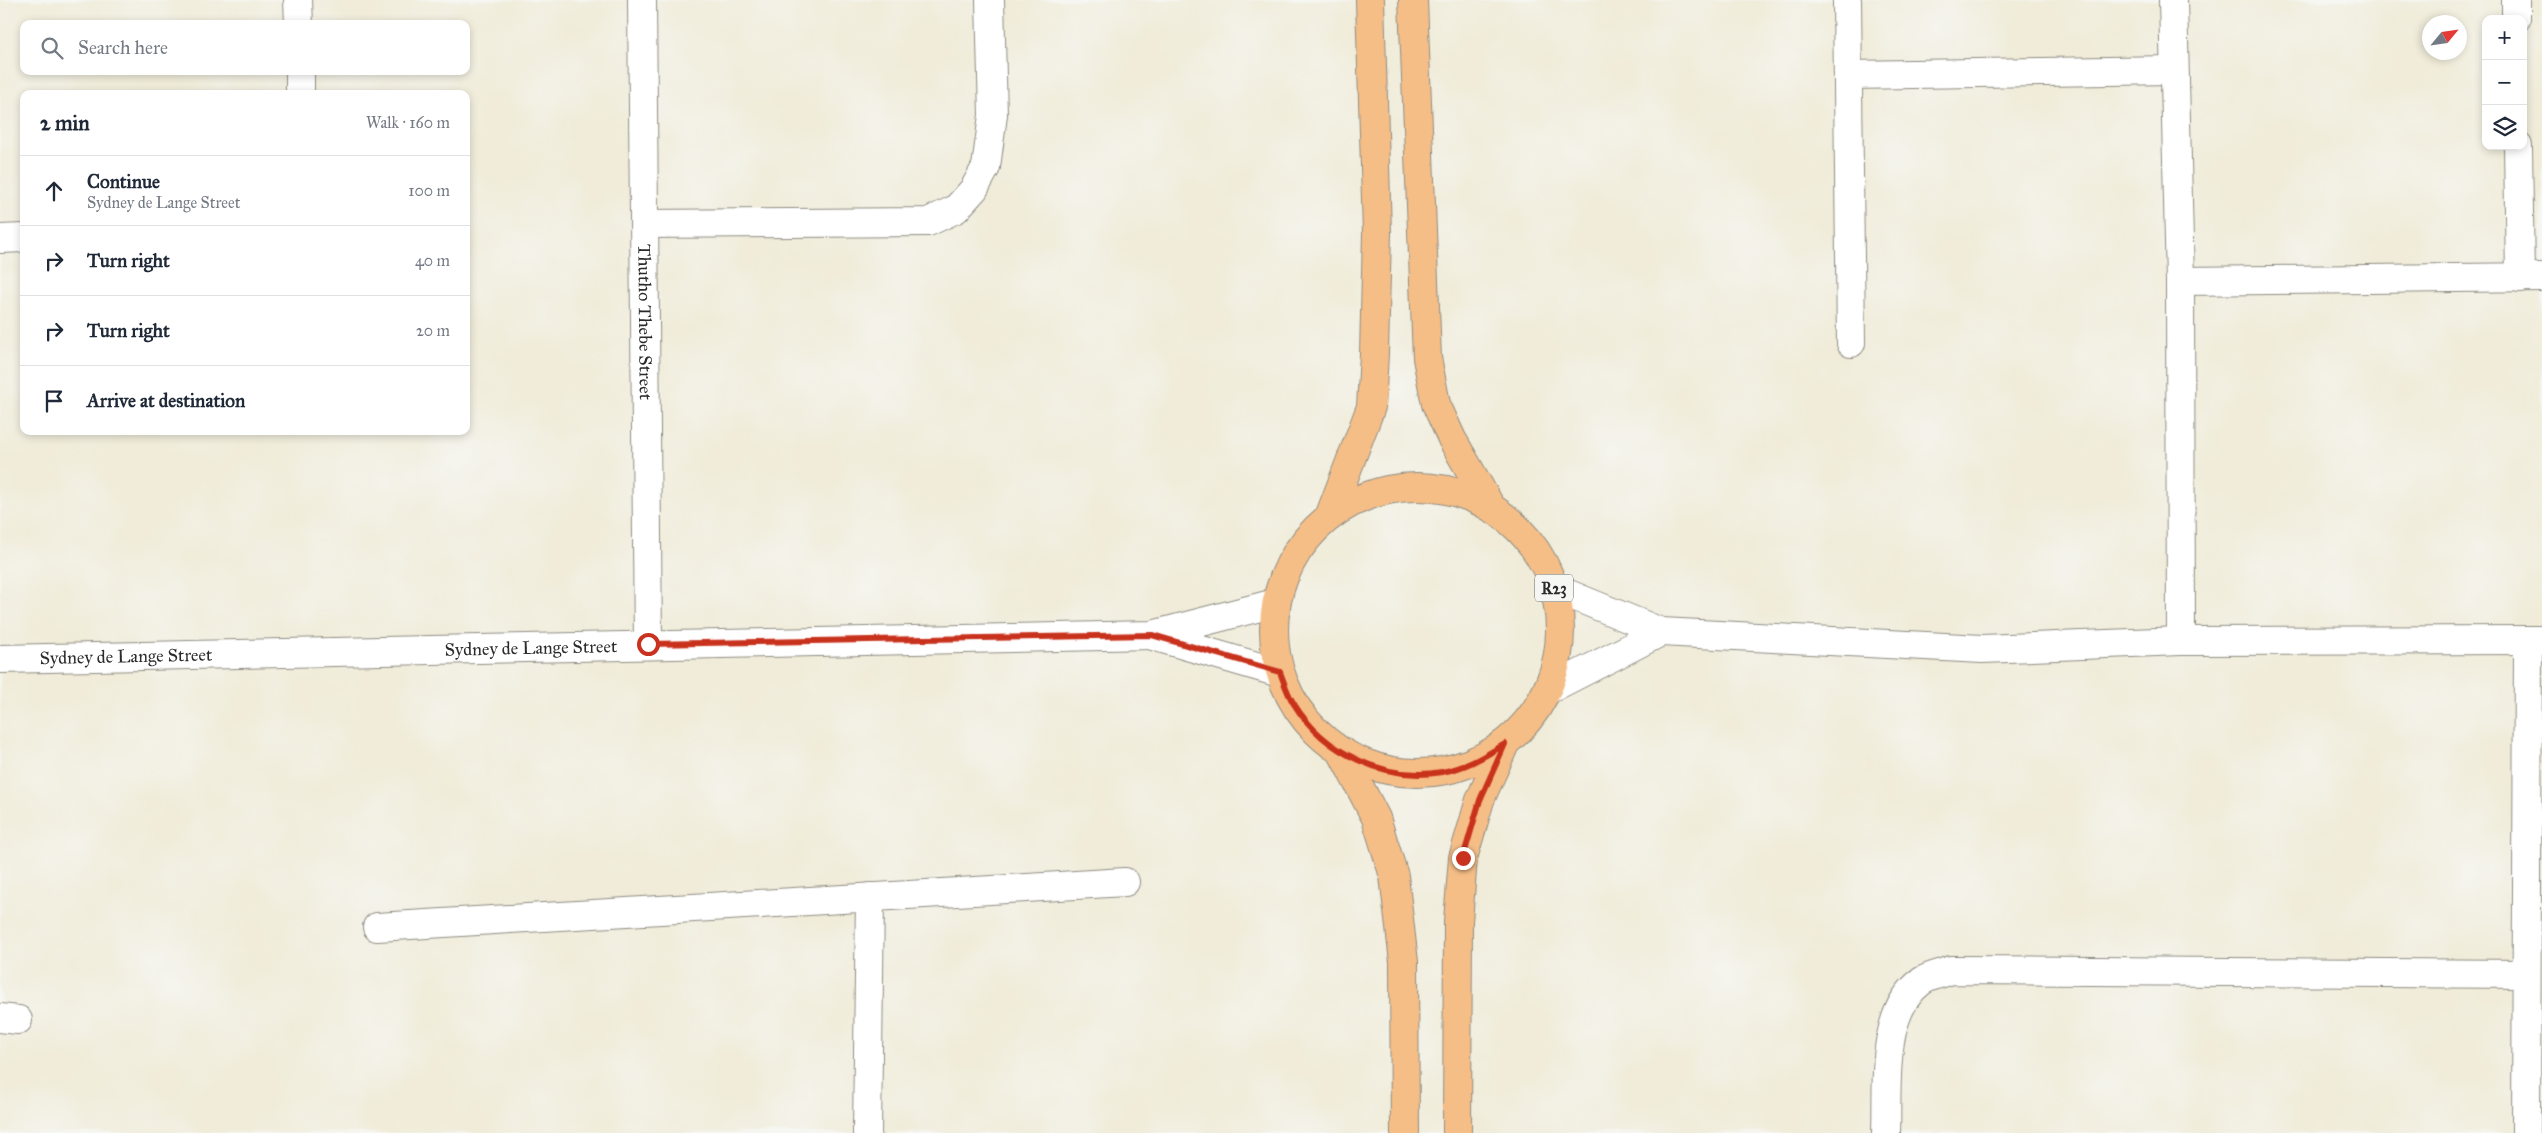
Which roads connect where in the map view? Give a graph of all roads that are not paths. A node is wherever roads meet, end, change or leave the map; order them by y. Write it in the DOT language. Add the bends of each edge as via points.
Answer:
graph roads {
  1 [pos="298,0"];
  2 [pos="642,0"];
  3 [pos="990,0"];
  4 [pos="1370,0"];
  5 [pos="1413,0"];
  6 [pos="1848,0"];
  7 [pos="2173,0"];
  8 [pos="2516,0"];
  9 [pos="2516,15"];
  10 [pos="298,20"];
  11 [pos="2174,70"];
  12 [pos="300,75"];
  13 [pos="1849,75"];
  14 [pos="300,90"];
  15 [pos="2518,150"];
  16 [pos="646,224"];
  17 [pos="20,238"];
  18 [pos="0,239"];
  19 [pos="2531,277"];
  20 [pos="2180,281"];
  21 [pos="1851,343"];
  22 [pos="1491,507"];
  23 [pos="1328,517"];
  24 [pos="1554,588"];
  25 [pos="1275,603"];
  26 [pos="1661,632"];
  27 [pos="1152,635"];
  28 [pos="2535,640"];
  29 [pos="2181,641"];
  30 [pos="648,644"];
  31 [pos="0,659"];
  32 [pos="1280,672"];
  33 [pos="1548,690"];
  34 [pos="1505,744"];
  35 [pos="1342,753"];
  36 [pos="1125,882"];
  37 [pos="870,897"];
  38 [pos="378,927"];
  39 [pos="2526,974"];
  40 [pos="867,1133"];
  41 [pos="1405,1133"];
  42 [pos="1457,1133"];
  43 [pos="1886,1133"];
  44 [pos="2526,1133"];
  1 -- 10 [label="street"];
  2 -- 16 [label="street, Thutho Thebe Street"];
  3 -- 16 [label="street" via="993,115 986,167 974,189 956,209 928,222"];
  4 -- 23 [label="main road, R23" via="1376,233 1371,407"];
  5 -- 22 [label="main road, R23" via="1427,358 1436,404"];
  6 -- 13 [label="street"];
  7 -- 11 [label="street"];
  8 -- 9 [label="street"];
  11 -- 13 [label="street"];
  11 -- 20 [label="street"];
  12 -- 14 [label="street"];
  13 -- 21 [label="street"];
  15 -- 19 [label="street"];
  16 -- 30 [label="street, Thutho Thebe Street"];
  17 -- 18 [label="street"];
  19 -- 20 [label="street"];
  20 -- 29 [label="street"];
  22 -- 23 [label="main road, R23" via="1460,493 1426,487 1391,488 1358,499"];
  22 -- 24 [label="main road, R23" via="1518,529 1540,556"];
  23 -- 25 [label="main road, R23" via="1295,555 1286,570"];
  24 -- 26 [label="street"];
  24 -- 33 [label="main road, R23" via="1560,622 1558,656"];
  25 -- 27 [label="street, Sydney de Lange Street"];
  25 -- 32 [label="main road, R23"];
  26 -- 29 [label="street" via="1982,649"];
  26 -- 33 [label="street"];
  27 -- 30 [label="street, Sydney de Lange Street"];
  27 -- 32 [label="street, Sydney de Lange Street"];
  28 -- 29 [label="street"];
  28 -- 39 [label="street"];
  30 -- 31 [label="street, Sydney de Lange Street"];
  32 -- 35 [label="main road, R23" via="1294,704 1316,732"];
  33 -- 34 [label="main road, R23" via="1530,719"];
  34 -- 35 [label="main road, R23" via="1468,764 1443,772 1408,774 1374,767"];
  34 -- 42 [label="main road, R23" via="1480,800 1463,858 1458,921"];
  35 -- 41 [label="main road, R23" via="1376,818 1394,876 1404,962"];
  36 -- 37 [label="street"];
  37 -- 38 [label="street"];
  37 -- 40 [label="street"];
  39 -- 43 [label="street" via="1950,970 1922,981 1900,1005 1890,1039"];
  39 -- 44 [label="street"];
}
